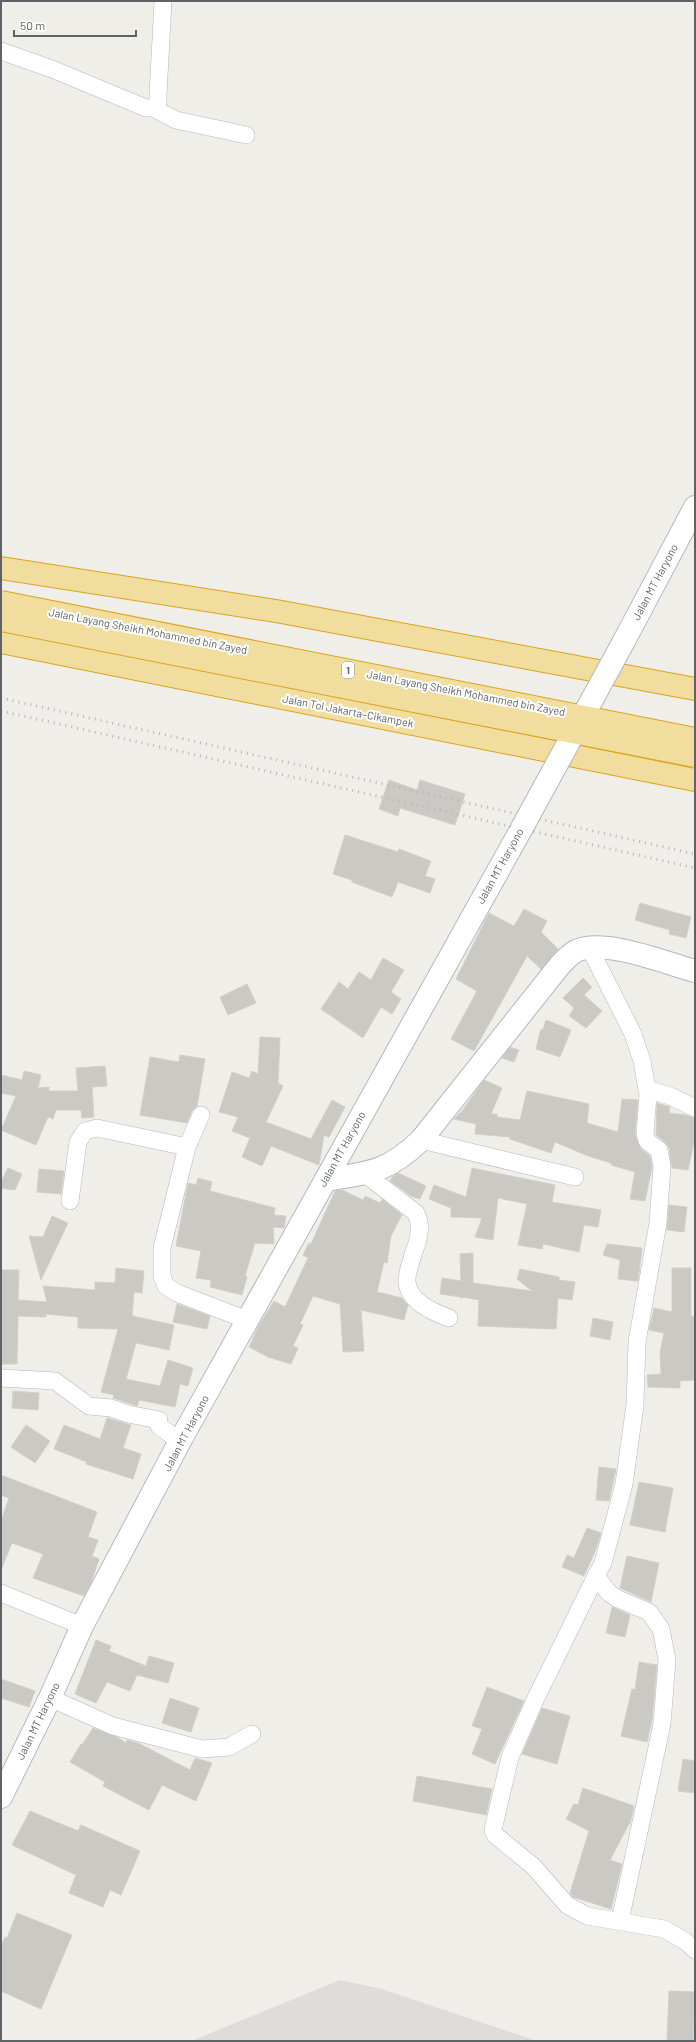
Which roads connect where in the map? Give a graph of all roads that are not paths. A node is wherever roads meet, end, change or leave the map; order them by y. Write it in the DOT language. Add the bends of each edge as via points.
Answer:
graph roads {
  1 [pos="163,1"];
  2 [pos="1,51"];
  3 [pos="153,108"];
  4 [pos="246,134"];
  5 [pos="695,507"];
  6 [pos="1,568"];
  7 [pos="1,598"];
  8 [pos="1,602"];
  9 [pos="1,620"];
  10 [pos="1,642"];
  11 [pos="695,689"];
  12 [pos="695,729"];
  13 [pos="695,739"];
  14 [pos="695,756"];
  15 [pos="695,780"];
  16 [pos="589,947"];
  17 [pos="695,971"];
  18 [pos="647,1089"];
  19 [pos="695,1108"];
  20 [pos="200,1115"];
  21 [pos="421,1140"];
  22 [pos="187,1147"];
  23 [pos="365,1174"];
  24 [pos="575,1178"];
  25 [pos="325,1180"];
  26 [pos="70,1202"];
  27 [pos="450,1318"];
  28 [pos="247,1320"];
  29 [pos="1,1378"];
  30 [pos="180,1442"];
  31 [pos="596,1576"];
  32 [pos="1,1593"];
  33 [pos="82,1626"];
  34 [pos="50,1698"];
  35 [pos="252,1734"];
  36 [pos="1,1797"];
  37 [pos="620,1921"];
  38 [pos="695,1950"];
  1 -- 3 [label="street" via="158,103"];
  2 -- 3 [label="street" via="146,108"];
  3 -- 4 [label="street" via="176,120"];
  5 -- 25 [label="main road, Jalan MT Haryono, bridge" via="523,826"];
  6 -- 11 [label="highway" via="276,611"];
  7 -- 12 [label="highway, 1"];
  8 -- 13 [label="highway, Jalan Layang Sheikh Mohammed bin Zayed / 1, bridge"];
  9 -- 14 [label="highway, Jalan Layang Sheikh Mohammed bin Zayed / 1, bridge"];
  10 -- 15 [label="highway, Jalan Tol Jakarta–Cikampek"];
  16 -- 17 [label="main road" via="610,947"];
  16 -- 18 [label="street" via="633,1034 642,1061"];
  16 -- 21 [label="main road" via="574,951 560,965"];
  18 -- 19 [label="street"];
  18 -- 31 [label="street" via="645,1133 647,1141 659,1150 662,1161 658,1223 637,1342 635,1405 624,1484 603,1563"];
  20 -- 22 [label="street"];
  21 -- 23 [label="main road" via="391,1164"];
  21 -- 24 [label="street"];
  22 -- 26 [label="street" via="97,1128 85,1131 78,1142"];
  22 -- 28 [label="street" via="162,1248 162,1276 166,1286 177,1294"];
  23 -- 25 [label="main road"];
  23 -- 27 [label="street" via="416,1213 421,1222 407,1281 421,1305"];
  25 -- 28 [label="main road, Jalan MT Haryono"];
  28 -- 30 [label="main road, Jalan MT Haryono"];
  29 -- 30 [label="street" via="55,1381 89,1406 111,1408 159,1420 159,1426"];
  30 -- 33 [label="main road, Jalan MT Haryono"];
  31 -- 37 [label="street" via="609,1593 649,1612 661,1628 667,1660 662,1724"];
  31 -- 37 [label="street" via="510,1757 493,1830 495,1835 533,1866 567,1905 587,1916"];
  32 -- 33 [label="street"];
  33 -- 34 [label="main road, Jalan MT Haryono"];
  34 -- 35 [label="street" via="113,1726 202,1748 229,1747"];
  34 -- 36 [label="main road, Jalan MT Haryono"];
  37 -- 38 [label="street" via="664,1929"];
}
